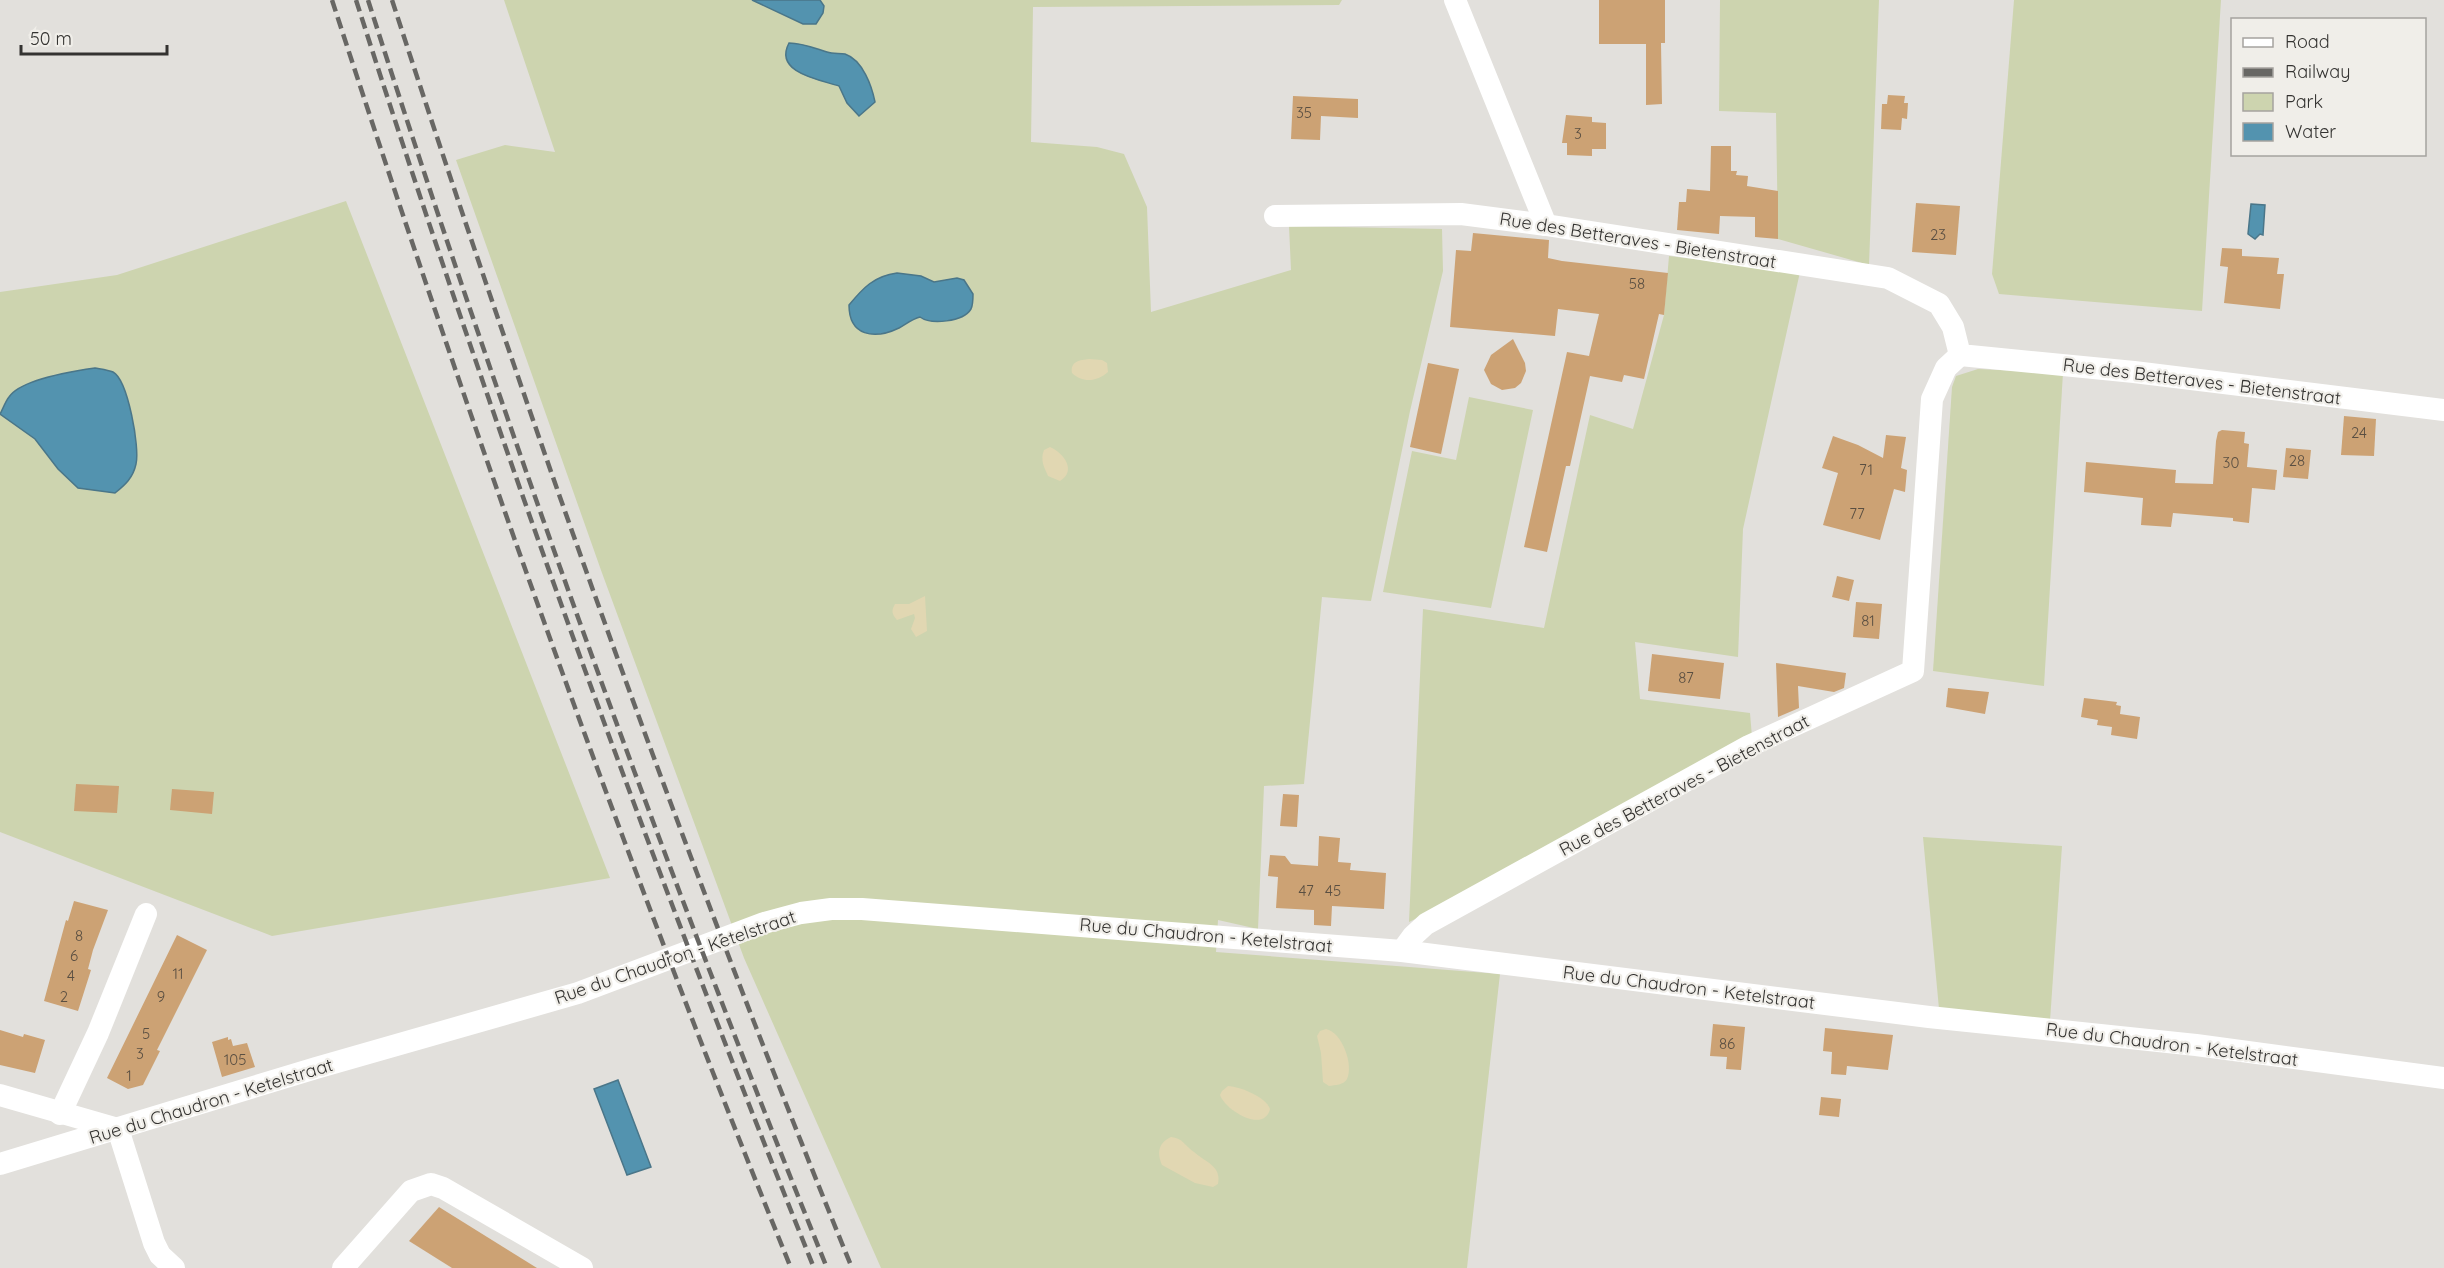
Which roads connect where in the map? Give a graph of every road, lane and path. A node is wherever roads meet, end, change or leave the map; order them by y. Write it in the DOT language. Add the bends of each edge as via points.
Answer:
graph roads {
  1 [pos="1455,0"];
  2 [pos="1275,216"];
  3 [pos="1546,225"];
  4 [pos="1960,355"];
  5 [pos="2444,410"];
  6 [pos="146,914"];
  7 [pos="1402,951"];
  8 [pos="2444,1078"];
  9 [pos="0,1095"];
  10 [pos="60,1114"];
  11 [pos="118,1129"];
  12 [pos="0,1164"];
  13 [pos="174,1268"];
  14 [pos="343,1268"];
  15 [pos="582,1268"];
  1 -- 3 [label="street"];
  2 -- 3 [label="street, Rue des Betteraves - Bietenstraat" via="1461,214"];
  3 -- 4 [label="street, Rue des Betteraves - Bietenstraat" via="1888,278 1939,304 1953,327"];
  4 -- 5 [label="street, Rue des Betteraves - Bietenstraat"];
  4 -- 7 [label="street, Rue des Betteraves - Bietenstraat" via="1946,368 1932,399 1913,671 1749,746 1426,924"];
  6 -- 10 [label="street"];
  7 -- 8 [label="street, Rue du Chaudron - Ketelstraat"];
  7 -- 11 [label="street, Rue du Chaudron - Ketelstraat" via="862,909 801,913 764,923 578,993"];
  9 -- 10 [label="street"];
  10 -- 11 [label="street"];
  11 -- 12 [label="street, Rue du Chaudron - Ketelstraat"];
  11 -- 13 [label="street" via="154,1243"];
  14 -- 15 [label="street" via="411,1191 431,1184"];
}
